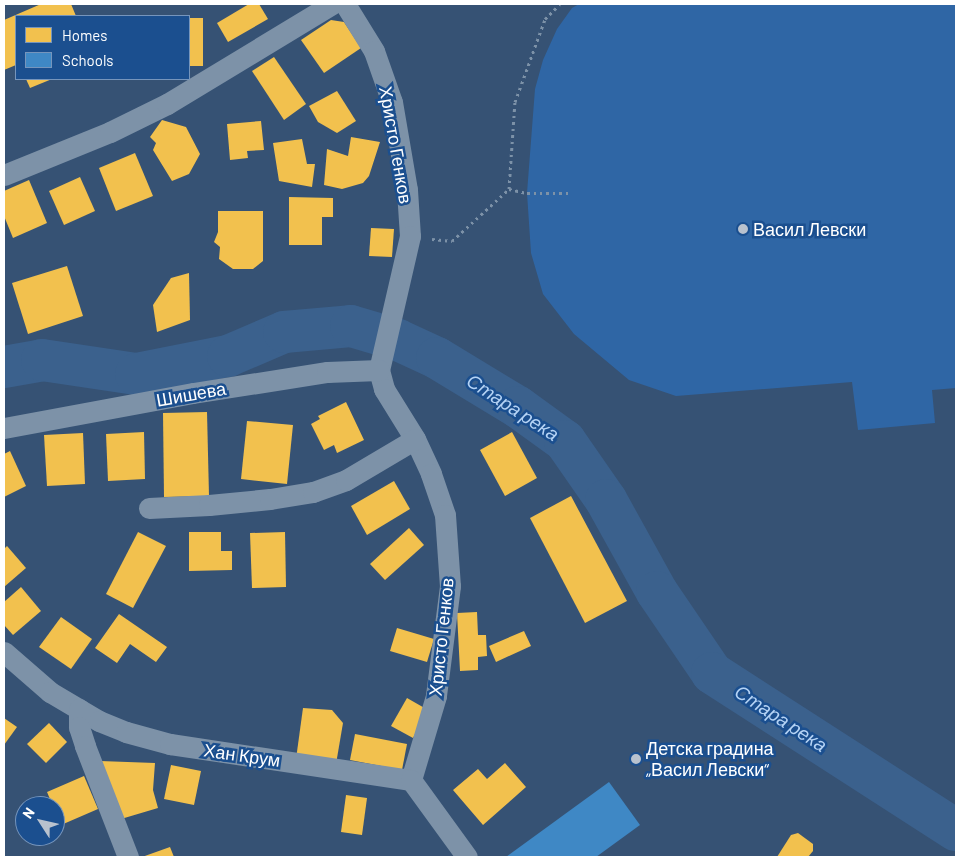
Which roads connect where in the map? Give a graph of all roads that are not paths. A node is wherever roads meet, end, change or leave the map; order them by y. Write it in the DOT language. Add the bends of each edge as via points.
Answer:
graph roads {
  1 [pos="332,4"];
  2 [pos="345,4"];
  3 [pos="4,175"];
  4 [pos="380,364"];
  5 [pos="4,428"];
  6 [pos="415,439"];
  7 [pos="149,508"];
  8 [pos="4,652"];
  9 [pos="79,709"];
  10 [pos="411,780"];
  11 [pos="128,857"];
  12 [pos="467,857"];
  1 -- 3 [label="street" via="167,104 110,132"];
  2 -- 4 [label="street, Христо Генков" via="374,50 392,102 407,190 410,236"];
  4 -- 5 [label="street, Шишева" via="193,393"];
  4 -- 6 [label="street, Христо Генков" via="384,389"];
  6 -- 7 [label="street" via="346,480 313,492 208,506"];
  6 -- 10 [label="street, Христо Генков" via="445,515 450,586 436,696"];
  8 -- 9 [label="street, Хан Крум" via="50,692"];
  9 -- 10 [label="street, Хан Крум" via="126,732 170,744"];
  9 -- 11 [label="street" via="79,727 85,746"];
  10 -- 12 [label="street"];
}
